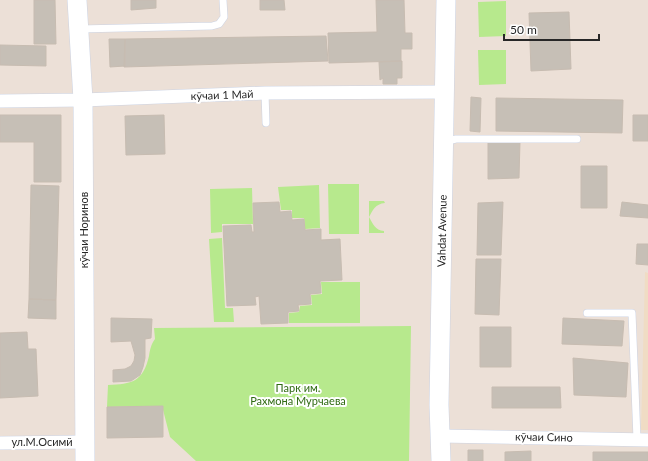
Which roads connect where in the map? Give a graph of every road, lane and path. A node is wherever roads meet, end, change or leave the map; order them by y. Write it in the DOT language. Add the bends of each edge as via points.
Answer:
graph roads {
  1 [pos="77,0"];
  2 [pos="223,0"];
  3 [pos="446,0"];
  4 [pos="79,29"];
  5 [pos="445,92"];
  6 [pos="265,93"];
  7 [pos="83,100"];
  8 [pos="0,101"];
  9 [pos="266,123"];
  10 [pos="577,139"];
  11 [pos="444,142"];
  12 [pos="587,313"];
  13 [pos="440,436"];
  14 [pos="642,439"];
  15 [pos="0,442"];
  16 [pos="85,442"];
  17 [pos="85,461"];
  18 [pos="441,461"];
  1 -- 4 [label="street, кӯчаи Норинов"];
  2 -- 4 [label="lane" via="224,17 219,24 212,26"];
  3 -- 5 [label="street, Vahdat Avenue"];
  4 -- 7 [label="street, кӯчаи Норинов"];
  5 -- 6 [label="street, кӯчаи 1 Май"];
  5 -- 11 [label="street, Vahdat Avenue"];
  6 -- 7 [label="street, кӯчаи 1 Май"];
  6 -- 9 [label="lane"];
  7 -- 8 [label="street, кӯчаи 1 Май"];
  7 -- 16 [label="street, кӯчаи Норинов"];
  10 -- 11 [label="lane" via="456,139"];
  11 -- 13 [label="street, Vahdat Avenue"];
  12 -- 14 [label="lane" via="632,314"];
  13 -- 14 [label="street, кӯчаи Сино"];
  13 -- 18 [label="street, Vahdat Avenue"];
  15 -- 16 [label="street, ул.М.Осимй"];
  16 -- 17 [label="street, кӯчаи Норинов"];
}
